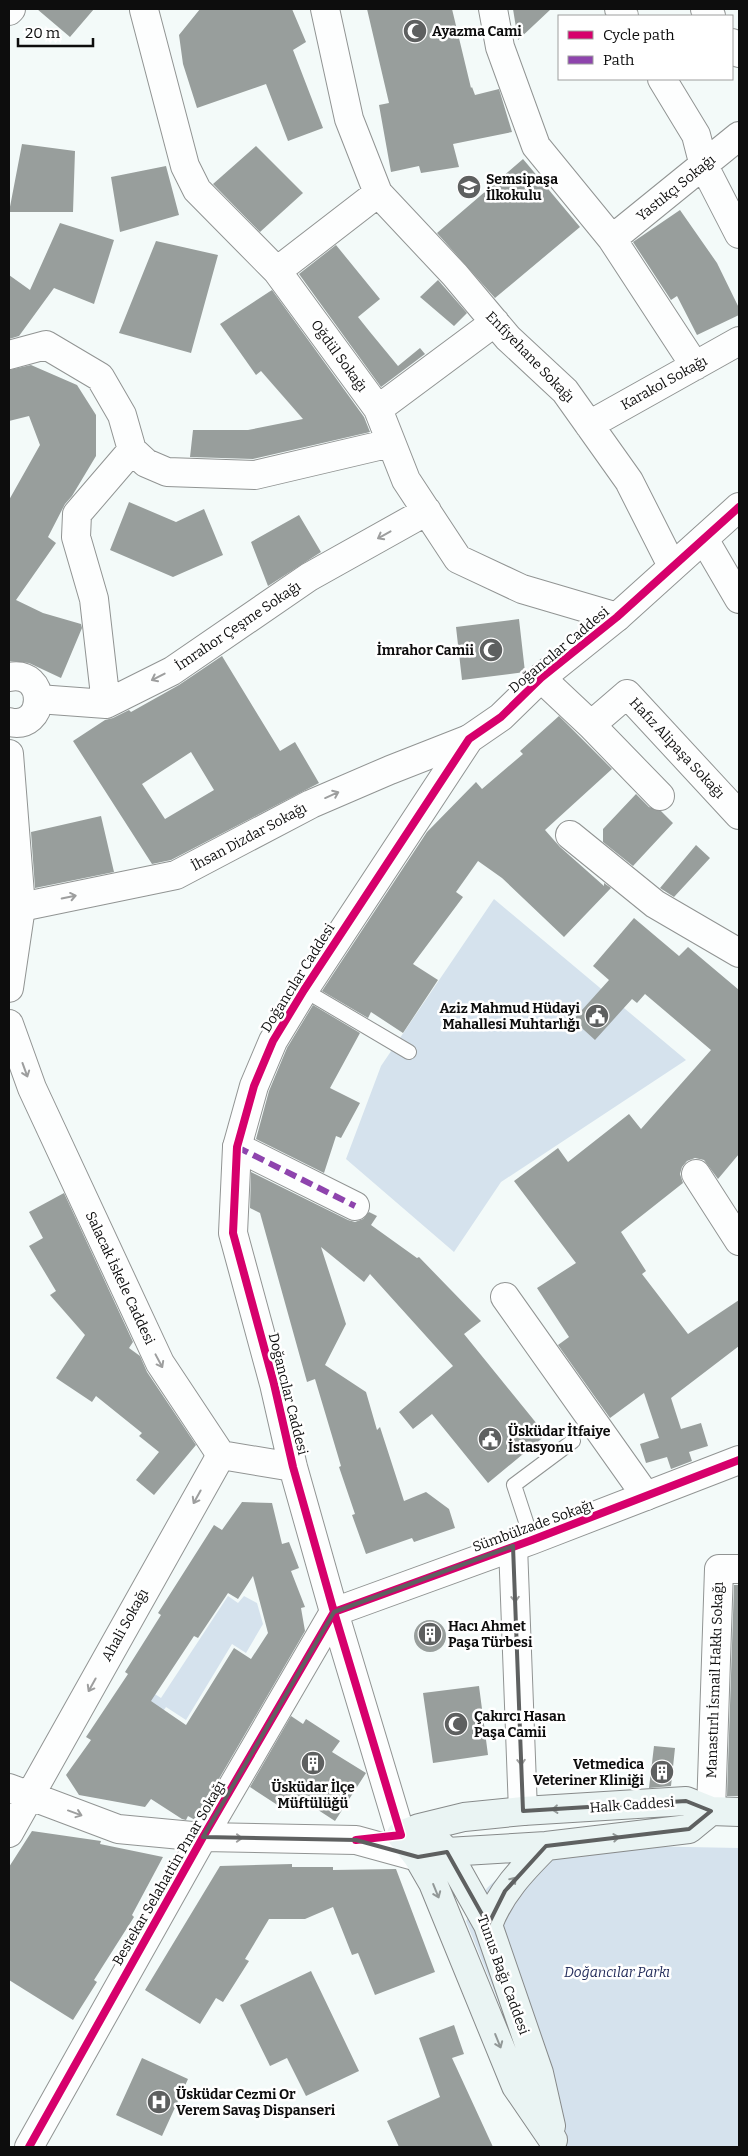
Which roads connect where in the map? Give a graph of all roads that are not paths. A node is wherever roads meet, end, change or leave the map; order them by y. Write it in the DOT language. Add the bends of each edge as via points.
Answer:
graph roads {
  1 [pos="141,9"];
  2 [pos="325,9"];
  3 [pos="493,9"];
  4 [pos="663,80"];
  5 [pos="739,136"];
  6 [pos="704,166"];
  7 [pos="378,193"];
  8 [pos="739,234"];
  9 [pos="612,239"];
  10 [pos="277,271"];
  11 [pos="494,322"];
  12 [pos="739,341"];
  13 [pos="9,355"];
  14 [pos="695,366"];
  15 [pos="378,409"];
  16 [pos="589,425"];
  17 [pos="391,443"];
  18 [pos="132,450"];
  19 [pos="739,507"];
  20 [pos="427,511"];
  21 [pos="704,539"];
  22 [pos="672,566"];
  23 [pos="739,599"];
  24 [pos="617,617"];
  25 [pos="9,677"];
  26 [pos="541,678"];
  27 [pos="38,699"];
  28 [pos="106,704"];
  29 [pos="9,722"];
  30 [pos="591,725"];
  31 [pos="469,739"];
  32 [pos="9,754"];
  33 [pos="660,796"];
  34 [pos="739,815"];
  35 [pos="570,835"];
  36 [pos="21,907"];
  37 [pos="739,953"];
  38 [pos="9,988"];
  39 [pos="304,990"];
  40 [pos="9,1024"];
  41 [pos="409,1052"];
  42 [pos="237,1148"];
  43 [pos="696,1174"];
  44 [pos="355,1206"];
  45 [pos="739,1241"];
  46 [pos="505,1297"];
  47 [pos="573,1441"];
  48 [pos="221,1455"];
  49 [pos="739,1460"];
  50 [pos="293,1467"];
  51 [pos="646,1496"];
  52 [pos="522,1543"];
  53 [pos="739,1569"];
  54 [pos="334,1612"];
  55 [pos="19,1792"];
  56 [pos="523,1811"];
  57 [pos="711,1811"];
  58 [pos="739,1812"];
  59 [pos="410,1831"];
  60 [pos="9,1833"];
  61 [pos="203,1837"];
  62 [pos="356,1840"];
  63 [pos="546,1846"];
  64 [pos="447,1852"];
  65 [pos="418,1857"];
  66 [pos="488,1925"];
  67 [pos="554,2144"];
  68 [pos="29,2147"];
  1 -- 10 [label="street, Oğdül Sokağı" via="184,166 197,190"];
  2 -- 7 [label="street" via="349,119"];
  3 -- 9 [label="street" via="500,47 536,146"];
  4 -- 6 [label="street" via="696,135"];
  5 -- 6 [label="street, Yastıkçı Sokağı"];
  6 -- 8 [label="street"];
  6 -- 9 [label="street, Yastıkçı Sokağı"];
  7 -- 10 [label="street"];
  7 -- 11 [label="street, Enfiyehane Sokağı"];
  9 -- 14 [label="street"];
  10 -- 15 [label="street, Oğdül Sokağı"];
  11 -- 15 [label="street"];
  11 -- 16 [label="street, Enfiyehane Sokağı" via="565,391"];
  12 -- 14 [label="street, Karakol Sokağı"];
  13 -- 18 [label="street" via="46,345 100,377 122,414"];
  14 -- 16 [label="street, Karakol Sokağı"];
  15 -- 17 [label="street, Oğdül Sokağı"];
  16 -- 22 [label="street, Enfiyehane Sokağı" via="629,480"];
  17 -- 18 [label="street" via="255,475 167,472 146,463"];
  17 -- 20 [label="street, Oğdül Sokağı" via="406,480"];
  18 -- 28 [label="street" via="77,514 76,538 94,600"];
  19 -- 21 [label="street, Doğancılar Caddesi"];
  20 -- 24 [label="street, Oğdül Sokağı" via="458,559 522,588"];
  20 -- 28 [label="street, İmrahor Çeşme Sokağı, one-way" via="309,577 172,671"];
  21 -- 22 [label="street, Doğancılar Caddesi"];
  21 -- 23 [label="street"];
  22 -- 24 [label="street, Doğancılar Caddesi"];
  24 -- 26 [label="street, Doğancılar Caddesi"];
  25 -- 27 [label="street" via="22,676 28,680"];
  26 -- 30 [label="street"];
  26 -- 31 [label="street, Doğancılar Caddesi" via="501,716"];
  27 -- 28 [label="street"];
  27 -- 29 [label="street" via="34,714 28,719"];
  30 -- 33 [label="street"];
  30 -- 34 [label="street, Hafız Alipaşa Sokağı" via="627,694"];
  36 -- 31 [label="street, İhsan Dizdar Sokağı, one-way" via="176,875 311,804"];
  31 -- 39 [label="street, Doğancılar Caddesi"];
  32 -- 36 [label="street"];
  35 -- 37 [label="street" via="655,904"];
  36 -- 38 [label="street"];
  39 -- 41 [label="lane"];
  39 -- 42 [label="street, Doğancılar Caddesi" via="273,1041 254,1086"];
  40 -- 48 [label="street, Salacak İskele Caddesi, one-way" via="32,1088 160,1363"];
  42 -- 44 [label="street"];
  42 -- 50 [label="street, Doğancılar Caddesi" via="233,1233"];
  43 -- 45 [label="street"];
  46 -- 51 [label="street"];
  47 -- 52 [label="lane" via="514,1485"];
  48 -- 50 [label="street"];
  48 -- 55 [label="street, Ahali Sokağı, one-way"];
  49 -- 51 [label="street, Sümbülzade Sokağı"];
  50 -- 54 [label="street, Doğancılar Caddesi"];
  51 -- 52 [label="street, Sümbülzade Sokağı"];
  52 -- 54 [label="street, Sümbülzade Sokağı"];
  52 -- 56 [label="street, one-way"];
  53 -- 57 [label="street, Manastırlı İsmail Hakkı Sokağı" via="719,1569"];
  54 -- 59 [label="street, Doğancılar Caddesi" via="394,1805"];
  54 -- 61 [label="street, Bestekar Selahattin Pınar Sokağı"];
  55 -- 60 [label="street, Ahali Sokağı"];
  55 -- 61 [label="street, one-way" via="118,1829"];
  57 -- 56 [label="main road, Halk Caddesi, one-way" via="686,1801"];
  56 -- 59 [label="main road, Halk Caddesi" via="464,1817"];
  56 -- 63 [label="main road"];
  57 -- 58 [label="main road, Halk Caddesi"];
  63 -- 57 [label="main road, one-way" via="689,1829"];
  59 -- 62 [label="street"];
  59 -- 64 [label="main road, Tunus Bağı Caddesi" via="434,1839"];
  59 -- 65 [label="main road, Tunus Bağı Caddesi"];
  61 -- 62 [label="street, one-way"];
  61 -- 68 [label="street, Bestekar Selahattin Pınar Sokağı"];
  62 -- 65 [label="street"];
  63 -- 64 [label="main road"];
  66 -- 63 [label="main road, one-way" via="495,1905 505,1891"];
  64 -- 65 [label="main road"];
  64 -- 66 [label="main road, Tunus Bağı Caddesi"];
  65 -- 67 [label="main road, Tunus Bağı Caddesi, one-way" via="433,1883 516,2086"];
  66 -- 67 [label="main road, Tunus Bağı Caddesi" via="539,2073"];
}
